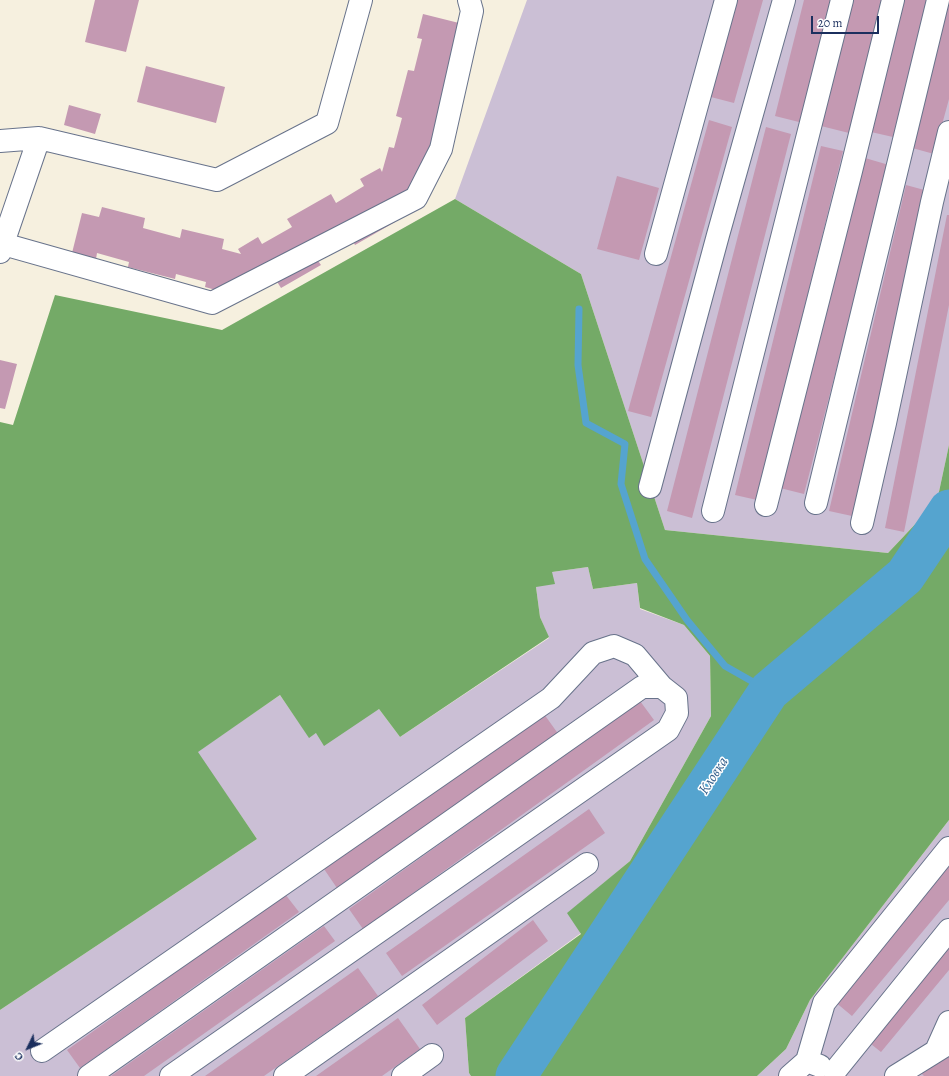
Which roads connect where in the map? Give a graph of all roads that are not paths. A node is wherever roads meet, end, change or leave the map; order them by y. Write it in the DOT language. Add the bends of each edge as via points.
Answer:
graph roads {
  1 [pos="361,0"];
  2 [pos="469,0"];
  3 [pos="726,0"];
  4 [pos="784,0"];
  5 [pos="842,0"];
  6 [pos="893,0"];
  7 [pos="938,0"];
  8 [pos="949,132"];
  9 [pos="39,138"];
  10 [pos="0,141"];
  11 [pos="2,248"];
  12 [pos="656,254"];
  13 [pos="650,487"];
  14 [pos="816,503"];
  15 [pos="766,505"];
  16 [pos="713,511"];
  17 [pos="862,523"];
  18 [pos="662,687"];
  19 [pos="949,848"];
  20 [pos="587,864"];
  21 [pos="949,930"];
  22 [pos="949,1022"];
  23 [pos="942,1047"];
  24 [pos="42,1051"];
  25 [pos="432,1055"];
  26 [pos="807,1061"];
  27 [pos="841,1074"];
  28 [pos="89,1076"];
  29 [pos="170,1076"];
  30 [pos="285,1076"];
  31 [pos="403,1076"];
  32 [pos="790,1076"];
  33 [pos="896,1076"];
  1 -- 9 [label="lane" via="327,123 217,180"];
  2 -- 11 [label="lane" via="472,11 441,149 416,198 212,303"];
  3 -- 12 [label="lane"];
  4 -- 13 [label="lane"];
  5 -- 16 [label="lane"];
  6 -- 15 [label="lane"];
  7 -- 14 [label="lane"];
  8 -- 17 [label="lane"];
  9 -- 10 [label="lane"];
  9 -- 11 [label="lane"];
  18 -- 24 [label="lane" via="635,655 614,646 593,653 551,698"];
  18 -- 28 [label="lane" via="642,686"];
  18 -- 29 [label="lane" via="676,698 677,713 668,730"];
  19 -- 26 [label="lane" via="824,1003"];
  20 -- 30 [label="lane"];
  21 -- 27 [label="lane"];
  22 -- 23 [label="lane"];
  23 -- 33 [label="lane"];
  25 -- 31 [label="lane"];
  26 -- 27 [label="lane"];
  26 -- 32 [label="lane"];
}
